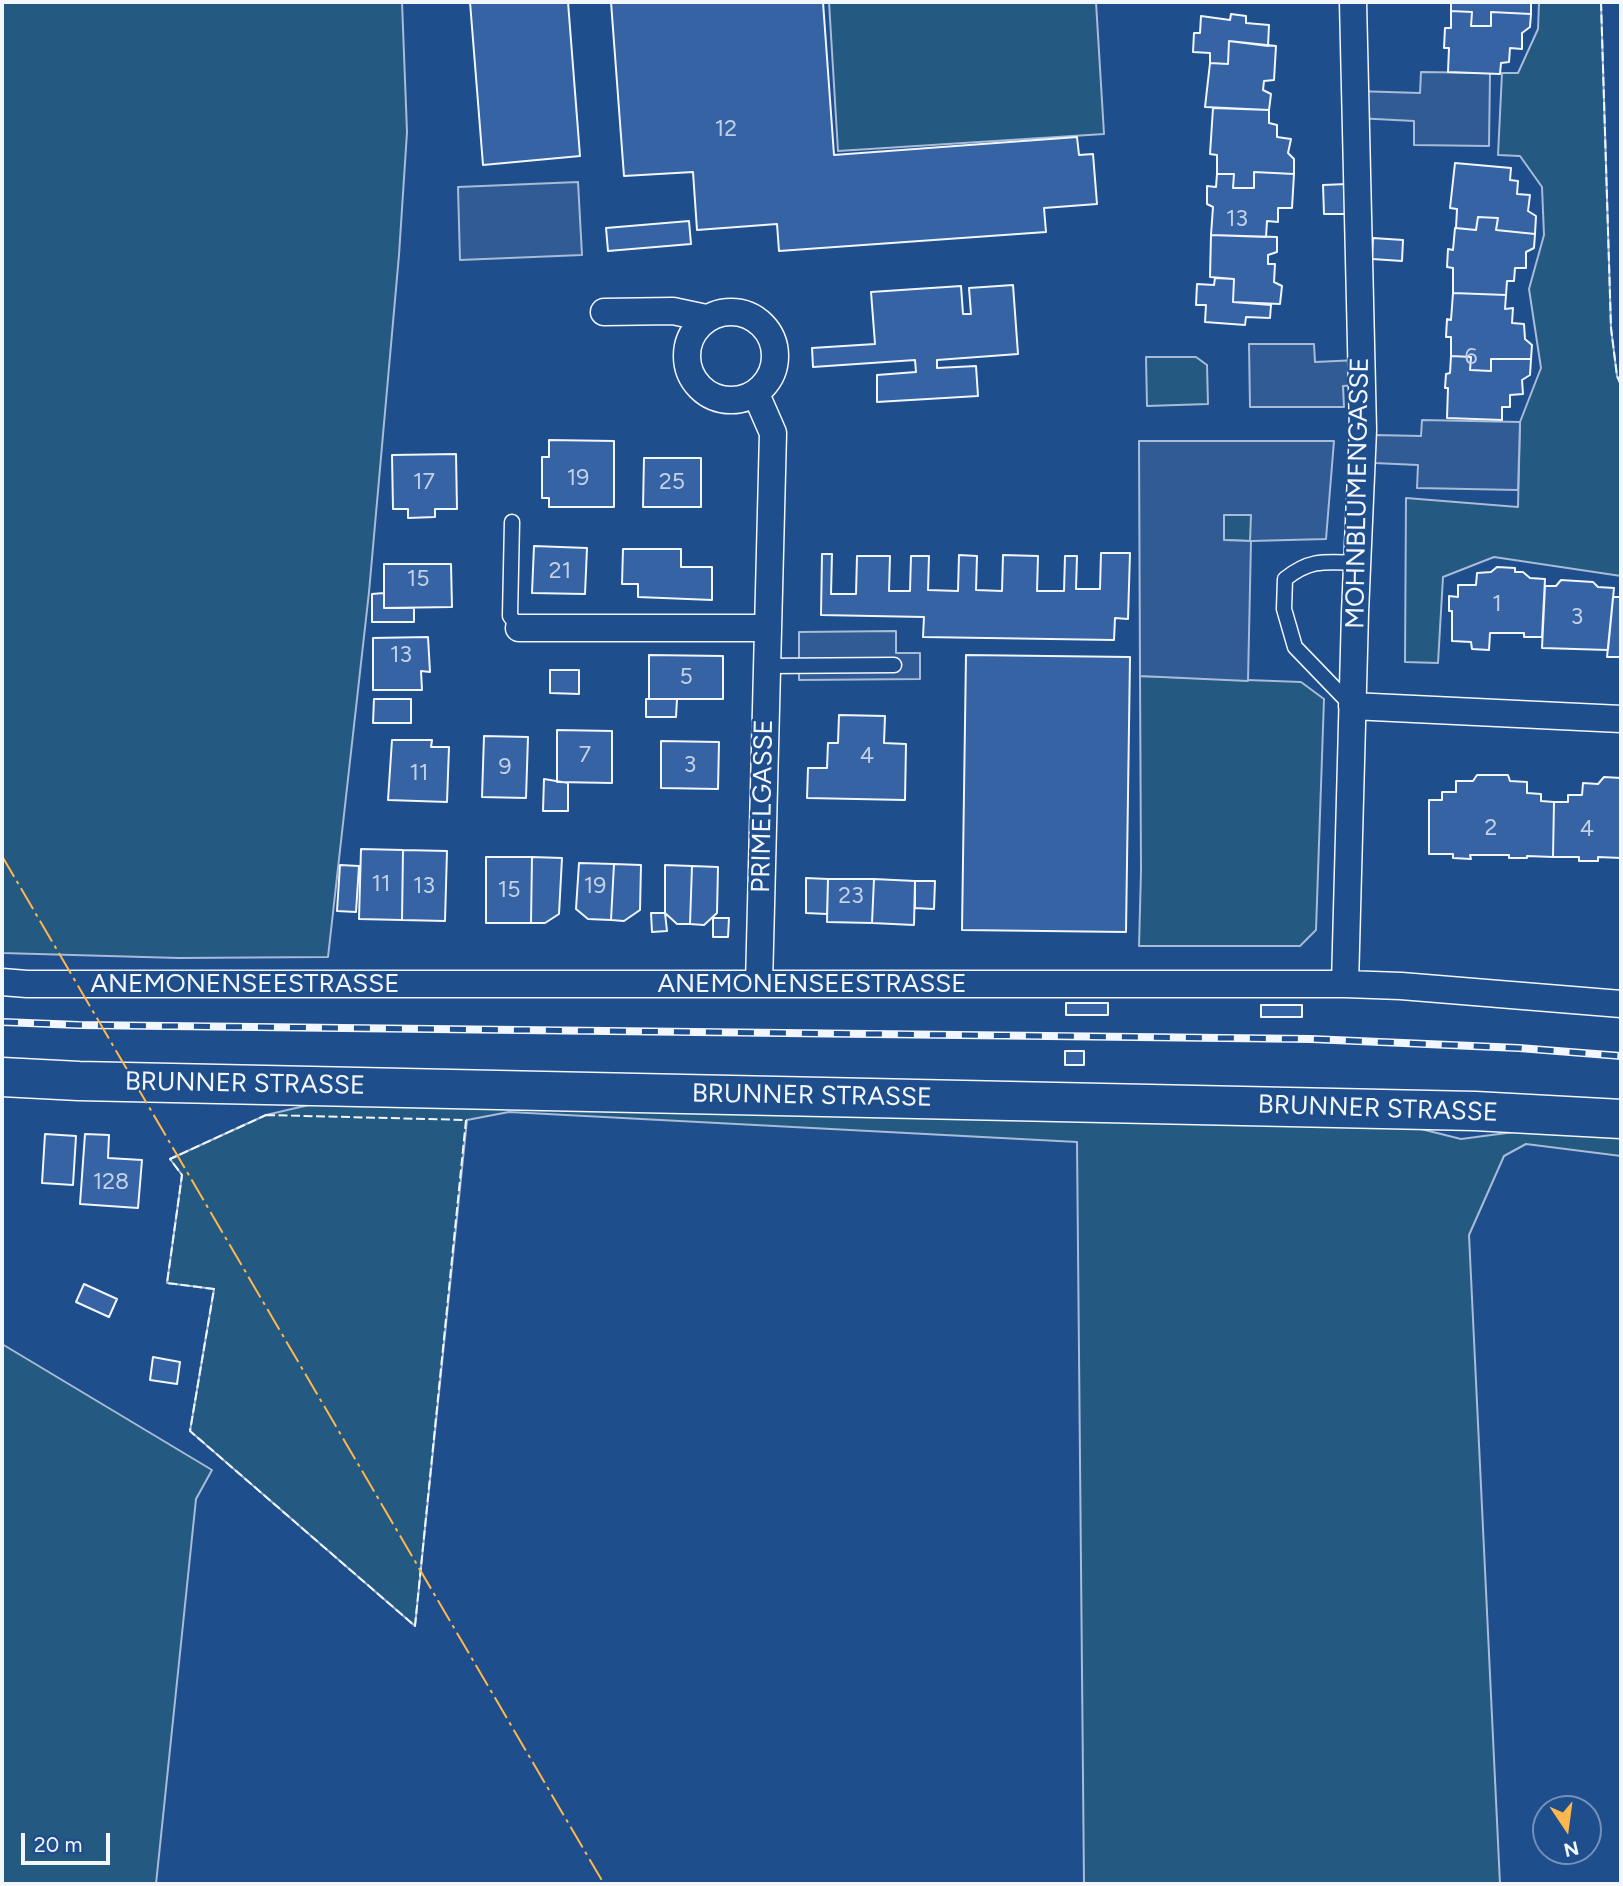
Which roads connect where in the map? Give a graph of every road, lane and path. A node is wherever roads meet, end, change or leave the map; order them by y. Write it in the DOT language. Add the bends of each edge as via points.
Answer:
graph roads {
  1 [pos="1353,2"];
  2 [pos="604,312"];
  3 [pos="706,318"];
  4 [pos="756,394"];
  5 [pos="512,522"];
  6 [pos="1358,563"];
  7 [pos="519,628"];
  8 [pos="768,628"];
  9 [pos="894,665"];
  10 [pos="767,666"];
  11 [pos="1352,706"];
  12 [pos="1621,719"];
  13 [pos="2,982"];
  14 [pos="759,984"];
  15 [pos="1345,985"];
  16 [pos="1621,1004"];
  17 [pos="2,1077"];
  18 [pos="1621,1119"];
  1 -- 6 [label="street, MOHNBLUMENGASSE" via="1363,430"];
  2 -- 3 [label="street" via="673,311"];
  3 -- 4 [label="street" via="729,311 751,316 769,331 776,354 772,376"];
  3 -- 4 [label="street" via="690,336 686,359 693,381 711,397 734,401"];
  4 -- 8 [label="street, PRIMELGASSE" via="773,433"];
  5 -- 7 [label="lane" via="510,616"];
  6 -- 11 [label="street, MOHNBLUMENGASSE"];
  6 -- 11 [label="lane" via="1317,561 1300,567 1285,579 1284,599 1295,647"];
  7 -- 8 [label="street"];
  8 -- 10 [label="street, PRIMELGASSE"];
  9 -- 10 [label="lane"];
  10 -- 14 [label="street, PRIMELGASSE"];
  11 -- 12 [label="street"];
  11 -- 15 [label="street, MOHNBLUMENGASSE"];
  13 -- 14 [label="street, ANEMONENSEESTRASSE"];
  14 -- 15 [label="street, ANEMONENSEESTRASSE"];
  15 -- 16 [label="street, ANEMONENSEESTRASSE"];
  17 -- 18 [label="main road, BRUNNER STRASSE" via="1475,1111"];
}
